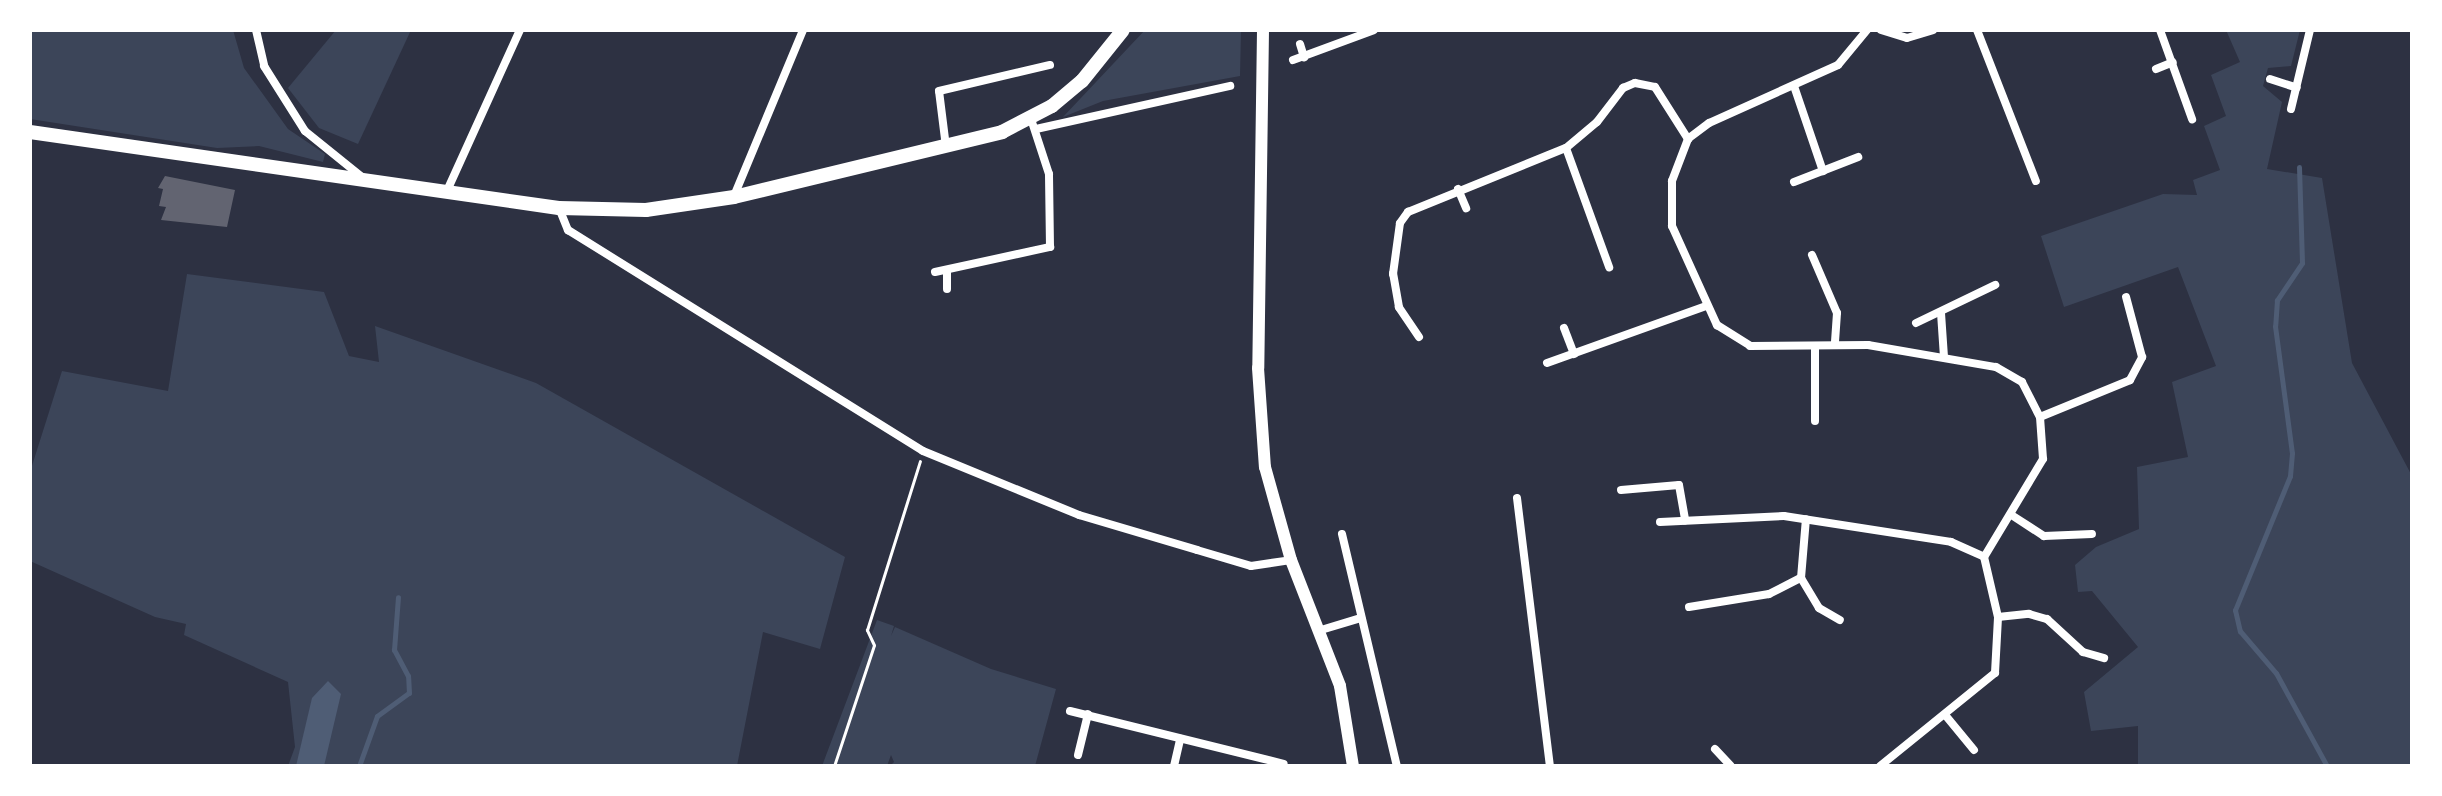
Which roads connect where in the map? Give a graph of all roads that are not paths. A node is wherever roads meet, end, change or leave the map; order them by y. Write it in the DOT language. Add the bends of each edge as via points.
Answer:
graph roads {
  1 [pos="256,30"];
  2 [pos="520,30"];
  3 [pos="803,30"];
  4 [pos="1123,30"];
  5 [pos="1263,30"];
  6 [pos="1374,30"];
  7 [pos="1867,30"];
  8 [pos="1881,30"];
  9 [pos="1933,30"];
  10 [pos="1977,30"];
  11 [pos="2160,30"];
  12 [pos="2310,30"];
  13 [pos="1300,44"];
  14 [pos="1304,57"];
  15 [pos="1293,60"];
  16 [pos="2173,62"];
  17 [pos="1050,65"];
  18 [pos="2156,69"];
  19 [pos="2270,79"];
  20 [pos="1230,86"];
  21 [pos="1794,86"];
  22 [pos="2297,88"];
  23 [pos="2291,109"];
  24 [pos="2192,119"];
  25 [pos="1034,124"];
  26 [pos="30,132"];
  27 [pos="1688,139"];
  28 [pos="946,148"];
  29 [pos="1566,148"];
  30 [pos="1858,157"];
  31 [pos="1823,171"];
  32 [pos="363,177"];
  33 [pos="2036,181"];
  34 [pos="1794,182"];
  35 [pos="1458,189"];
  36 [pos="446,194"];
  37 [pos="734,197"];
  38 [pos="559,208"];
  39 [pos="1466,208"];
  40 [pos="1812,255"];
  41 [pos="1609,267"];
  42 [pos="947,271"];
  43 [pos="935,272"];
  44 [pos="1995,285"];
  45 [pos="947,289"];
  46 [pos="2126,297"];
  47 [pos="1706,306"];
  48 [pos="1941,313"];
  49 [pos="1916,323"];
  50 [pos="1564,328"];
  51 [pos="1419,337"];
  52 [pos="1835,345"];
  53 [pos="1815,346"];
  54 [pos="1574,354"];
  55 [pos="1944,357"];
  56 [pos="1547,363"];
  57 [pos="2040,417"];
  58 [pos="1815,421"];
  59 [pos="1621,490"];
  60 [pos="1517,498"];
  61 [pos="2013,516"];
  62 [pos="1806,519"];
  63 [pos="1685,520"];
  64 [pos="1660,522"];
  65 [pos="1342,534"];
  66 [pos="2092,534"];
  67 [pos="1984,557"];
  68 [pos="1291,560"];
  69 [pos="1801,578"];
  70 [pos="1689,607"];
  71 [pos="1998,617"];
  72 [pos="1361,618"];
  73 [pos="1840,620"];
  74 [pos="1321,630"];
  75 [pos="2104,658"];
  76 [pos="1070,711"];
  77 [pos="1088,714"];
  78 [pos="1946,716"];
  79 [pos="1180,739"];
  80 [pos="1715,749"];
  81 [pos="1974,750"];
  82 [pos="1078,755"];
  83 [pos="1255,762"];
  84 [pos="1284,764"];
  85 [pos="1174,766"];
  86 [pos="1353,766"];
  87 [pos="1397,766"];
  88 [pos="1550,766"];
  89 [pos="1731,766"];
  90 [pos="1880,766"];
  1 -- 32 [label="street" via="264,66 305,131"];
  2 -- 36 [label="street"];
  3 -- 37 [label="street"];
  4 -- 25 [label="main road" via="1082,81"];
  5 -- 68 [label="main road" via="1259,412 1265,467"];
  6 -- 14 [label="street"];
  7 -- 21 [label="street" via="1838,65"];
  8 -- 9 [label="street" via="1907,38"];
  10 -- 33 [label="street"];
  11 -- 16 [label="street"];
  12 -- 22 [label="street"];
  13 -- 14 [label="street"];
  14 -- 15 [label="street"];
  16 -- 18 [label="street"];
  16 -- 24 [label="street"];
  17 -- 28 [label="street" via="939,91"];
  19 -- 22 [label="street"];
  20 -- 25 [label="street"];
  21 -- 27 [label="street" via="1709,123"];
  21 -- 31 [label="street"];
  22 -- 23 [label="street"];
  25 -- 28 [label="main road"];
  25 -- 42 [label="street" via="1049,174 1050,247"];
  26 -- 32 [label="main road"];
  27 -- 29 [label="street" via="1655,87 1635,83 1623,88 1597,122"];
  27 -- 47 [label="street" via="1678,158 1669,204 1678,246"];
  28 -- 37 [label="main road"];
  29 -- 35 [label="street"];
  29 -- 41 [label="street"];
  30 -- 31 [label="street"];
  31 -- 34 [label="street"];
  32 -- 36 [label="main road"];
  35 -- 39 [label="street"];
  35 -- 51 [label="street" via="1420,203 1400,223 1393,274 1399,307"];
  36 -- 38 [label="main road"];
  37 -- 38 [label="main road" via="646,210"];
  38 -- 68 [label="street" via="568,230 923,451 1079,515 1208,554 1251,566"];
  40 -- 52 [label="street" via="1837,313"];
  42 -- 43 [label="street"];
  42 -- 45 [label="street"];
  44 -- 48 [label="street"];
  46 -- 57 [label="street" via="2142,347 2130,380"];
  47 -- 53 [label="street" via="1717,325 1750,346"];
  47 -- 54 [label="street"];
  48 -- 49 [label="street"];
  48 -- 55 [label="street"];
  50 -- 54 [label="street"];
  52 -- 53 [label="street"];
  52 -- 55 [label="street"];
  53 -- 58 [label="street"];
  54 -- 56 [label="street"];
  55 -- 57 [label="street" via="1996,367 2022,382"];
  57 -- 61 [label="street" via="2043,459"];
  59 -- 63 [label="street" via="1679,485"];
  60 -- 88 [label="street"];
  61 -- 66 [label="street" via="2044,536"];
  61 -- 67 [label="street"];
  62 -- 63 [label="street"];
  62 -- 67 [label="street" via="1951,542"];
  62 -- 69 [label="street"];
  63 -- 64 [label="street"];
  65 -- 72 [label="street"];
  67 -- 71 [label="street"];
  68 -- 74 [label="main road"];
  69 -- 70 [label="street" via="1769,594"];
  69 -- 73 [label="street" via="1819,608"];
  71 -- 75 [label="street" via="2029,614 2047,619 2083,652"];
  71 -- 78 [label="street" via="1995,673"];
  72 -- 74 [label="street"];
  72 -- 87 [label="street"];
  74 -- 86 [label="main road" via="1340,686"];
  76 -- 77 [label="street"];
  77 -- 79 [label="street"];
  77 -- 82 [label="street"];
  78 -- 81 [label="street"];
  78 -- 90 [label="street"];
  79 -- 83 [label="street"];
  79 -- 85 [label="street"];
  80 -- 89 [label="street"];
  83 -- 84 [label="street"];
}
